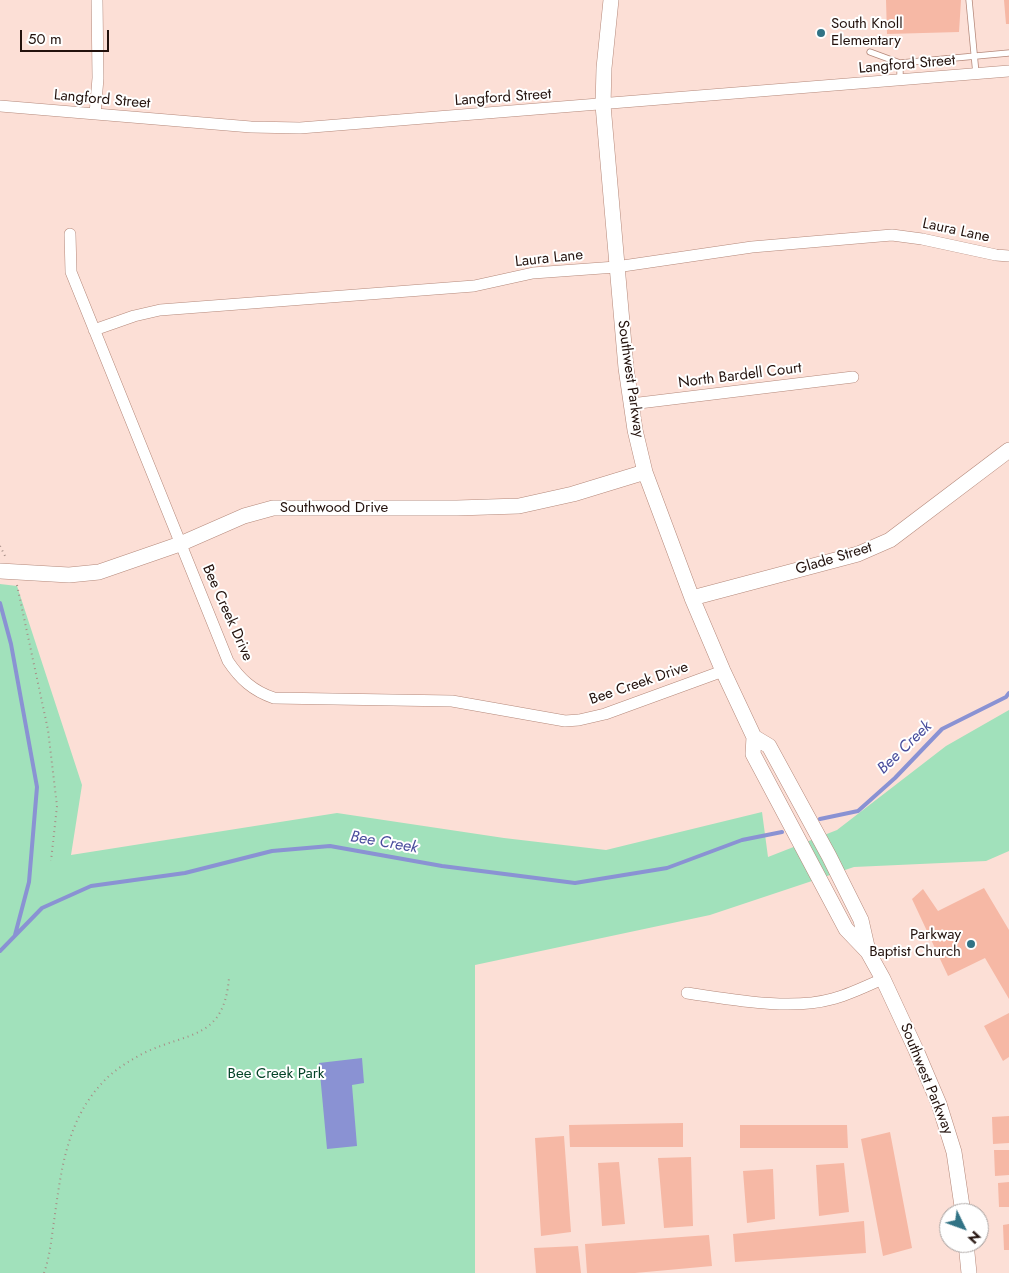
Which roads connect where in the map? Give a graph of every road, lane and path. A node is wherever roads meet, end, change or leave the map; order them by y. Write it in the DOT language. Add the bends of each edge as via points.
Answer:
graph roads {
  1 [pos="97,0"];
  2 [pos="611,0"];
  3 [pos="969,0"];
  4 [pos="870,52"];
  5 [pos="1009,53"];
  6 [pos="974,56"];
  7 [pos="900,63"];
  8 [pos="1009,71"];
  9 [pos="976,74"];
  10 [pos="900,80"];
  11 [pos="603,105"];
  12 [pos="0,106"];
  13 [pos="94,114"];
  14 [pos="70,234"];
  15 [pos="1009,256"];
  16 [pos="616,267"];
  17 [pos="94,330"];
  18 [pos="852,377"];
  19 [pos="631,404"];
  20 [pos="1009,450"];
  21 [pos="645,472"];
  22 [pos="180,544"];
  23 [pos="10,577"];
  24 [pos="692,598"];
  25 [pos="723,671"];
  26 [pos="51,861"];
  27 [pos="229,978"];
  28 [pos="883,979"];
  29 [pos="687,993"];
  30 [pos="962,1203"];
  31 [pos="967,1253"];
  32 [pos="44,1273"];
  33 [pos="969,1273"];
  1 -- 13 [label="street" via="98,78"];
  2 -- 11 [label="main road, Southwest Parkway"];
  3 -- 6 [label="lane"];
  4 -- 7 [label="lane"];
  5 -- 6 [label="lane"];
  6 -- 7 [label="lane"];
  6 -- 9 [label="lane"];
  7 -- 10 [label="lane"];
  8 -- 9 [label="street, Langford Street"];
  9 -- 10 [label="street, Langford Street"];
  10 -- 11 [label="street, Langford Street"];
  11 -- 13 [label="street, Langford Street" via="300,128"];
  11 -- 16 [label="main road, Southwest Parkway"];
  12 -- 13 [label="street, Langford Street"];
  14 -- 17 [label="street, Bee Creek Drive" via="71,272"];
  15 -- 16 [label="street, Laura Lane" via="892,235 752,247"];
  16 -- 17 [label="street, Laura Lane" via="533,273 474,286 160,310"];
  16 -- 19 [label="main road, Southwest Parkway"];
  17 -- 22 [label="street, Bee Creek Drive"];
  18 -- 19 [label="street, North Bardell Court"];
  19 -- 21 [label="main road, Southwest Parkway"];
  20 -- 24 [label="main road, Glade Street" via="890,540 858,554"];
  21 -- 22 [label="main road, Southwood Drive" via="519,506 273,508 244,516"];
  21 -- 24 [label="main road, Southwest Parkway"];
  22 -- 23 [label="main road, Southwood Drive" via="99,572"];
  22 -- 25 [label="street, Bee Creek Drive" via="228,661 251,687 274,698 452,700 572,720 606,714"];
  23 -- 26 [label="path" via="48,730 57,806"];
  24 -- 25 [label="main road, Southwest Parkway"];
  25 -- 28 [label="main road, Southwest Parkway" via="754,737 753,754 846,929 868,952"];
  27 -- 32 [label="path" via="225,1002 212,1023 190,1037 146,1052 124,1064 98,1088 78,1116 65,1153"];
  28 -- 29 [label="street" via="833,999 807,1003 752,1002"];
  28 -- 30 [label="main road, Southwest Parkway" via="939,1104 954,1152"];
  31 -- 33 [label="main road"];
}
